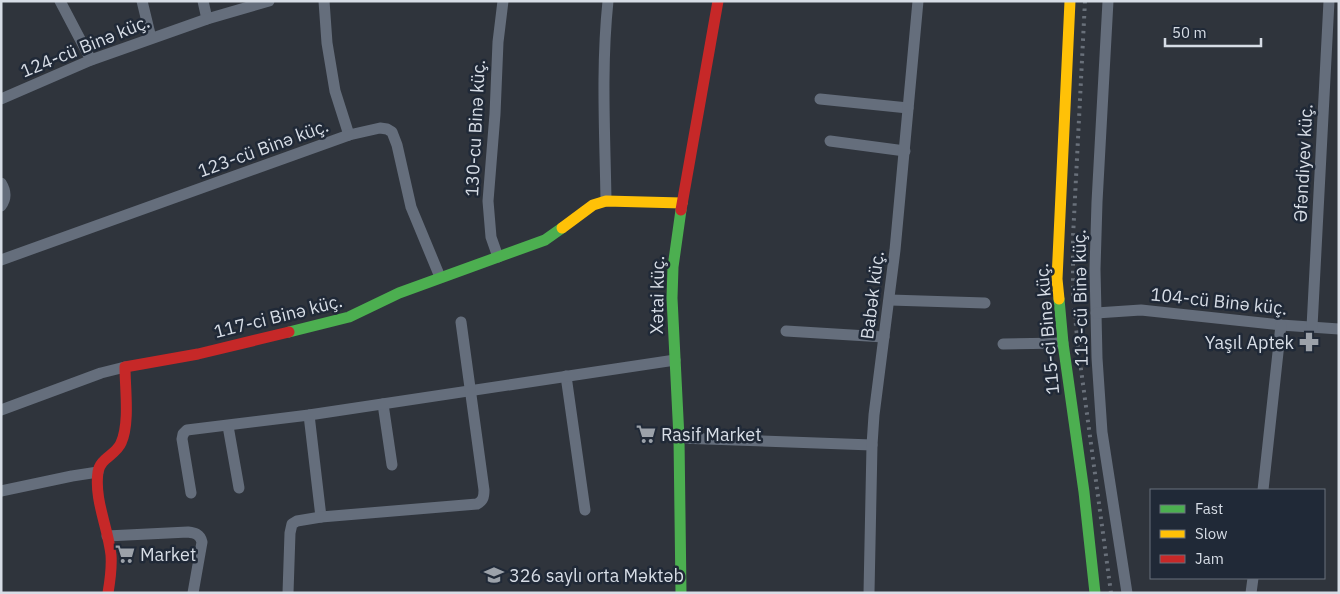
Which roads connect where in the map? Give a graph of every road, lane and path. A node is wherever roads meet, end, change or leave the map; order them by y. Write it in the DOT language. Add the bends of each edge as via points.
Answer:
graph roads {
  1 [pos="60,1"];
  2 [pos="142,1"];
  3 [pos="203,1"];
  4 [pos="269,1"];
  5 [pos="324,1"];
  6 [pos="502,1"];
  7 [pos="608,1"];
  8 [pos="718,1"];
  9 [pos="918,1"];
  10 [pos="1070,1"];
  11 [pos="1108,1"];
  12 [pos="1329,1"];
  13 [pos="207,19"];
  14 [pos="151,38"];
  15 [pos="92,60"];
  16 [pos="1,99"];
  17 [pos="820,99"];
  18 [pos="908,108"];
  19 [pos="349,135"];
  20 [pos="830,141"];
  21 [pos="905,151"];
  22 [pos="1,183"];
  23 [pos="606,201"];
  24 [pos="682,203"];
  25 [pos="1,206"];
  26 [pos="498,257"];
  27 [pos="1,260"];
  28 [pos="440,277"];
  29 [pos="890,300"];
  30 [pos="985,303"];
  31 [pos="1096,313"];
  32 [pos="461,322"];
  33 [pos="1281,325"];
  34 [pos="1312,327"];
  35 [pos="1339,329"];
  36 [pos="786,331"];
  37 [pos="884,337"];
  38 [pos="1063,343"];
  39 [pos="1003,344"];
  40 [pos="675,360"];
  41 [pos="125,368"];
  42 [pos="566,376"];
  43 [pos="470,391"];
  44 [pos="383,404"];
  45 [pos="1,410"];
  46 [pos="309,415"];
  47 [pos="228,426"];
  48 [pos="679,438"];
  49 [pos="872,445"];
  50 [pos="392,465"];
  51 [pos="98,472"];
  52 [pos="239,488"];
  53 [pos="1263,489"];
  54 [pos="1,491"];
  55 [pos="191,493"];
  56 [pos="585,510"];
  57 [pos="320,517"];
  58 [pos="107,536"];
  59 [pos="1253,579"];
  60 [pos="108,593"];
  61 [pos="192,593"];
  62 [pos="288,593"];
  63 [pos="681,593"];
  64 [pos="869,593"];
  65 [pos="1095,593"];
  66 [pos="1127,593"];
  67 [pos="1251,593"];
  1 -- 15 [label="street"];
  2 -- 14 [label="street"];
  3 -- 13 [label="street"];
  4 -- 13 [label="street, 124-cü Binə küç."];
  5 -- 19 [label="street" via="335,90"];
  6 -- 26 [label="street, 130-cu Binə küç." via="488,201 491,237"];
  7 -- 23 [label="street" via="604,92"];
  8 -- 24 [label="street, Xətai küç."];
  9 -- 18 [label="street, Babək küç."];
  10 -- 38 [label="street, 115-ci Binə küç." via="1057,271"];
  11 -- 31 [label="street, 113-cü Binə küç." via="1097,202"];
  12 -- 34 [label="street, Əfəndiyev küç."];
  13 -- 14 [label="street, 124-cü Binə küç."];
  14 -- 15 [label="street, 124-cü Binə küç."];
  15 -- 16 [label="street, 124-cü Binə küç."];
  17 -- 18 [label="street"];
  18 -- 21 [label="street, Babək küç."];
  19 -- 27 [label="street, 123-cü Binə küç."];
  19 -- 28 [label="street, 123-cü Binə küç." via="380,128 392,132 410,207"];
  20 -- 21 [label="street"];
  21 -- 29 [label="street, Babək küç."];
  22 -- 25 [label="street" via="5,189"];
  23 -- 24 [label="street, 117-ci Binə küç."];
  23 -- 26 [label="street, 117-ci Binə küç." via="593,205 545,240"];
  24 -- 40 [label="street, Xətai küç." via="673,267"];
  26 -- 28 [label="street, 117-ci Binə küç."];
  28 -- 41 [label="street, 117-ci Binə küç." via="336,321"];
  29 -- 30 [label="street"];
  29 -- 37 [label="street, Babək küç."];
  31 -- 33 [label="street, 104-cü Binə küç." via="1141,310"];
  31 -- 66 [label="street, 113-cü Binə küç." via="1102,432"];
  32 -- 43 [label="street"];
  33 -- 34 [label="street, 104-cü Binə küç."];
  33 -- 53 [label="street"];
  34 -- 35 [label="street, 104-cü Binə küç."];
  36 -- 37 [label="street"];
  37 -- 49 [label="street, Babək küç."];
  38 -- 39 [label="street"];
  38 -- 65 [label="street, 115-ci Binə küç."];
  40 -- 42 [label="street"];
  40 -- 48 [label="street, Xətai küç."];
  41 -- 45 [label="street"];
  41 -- 51 [label="street" via="124,435 119,448 102,462"];
  42 -- 43 [label="street"];
  42 -- 56 [label="street"];
  43 -- 44 [label="street"];
  43 -- 57 [label="street" via="484,490 481,502"];
  44 -- 46 [label="street"];
  44 -- 50 [label="street"];
  46 -- 47 [label="street"];
  46 -- 57 [label="street"];
  47 -- 52 [label="street"];
  47 -- 55 [label="street" via="187,430 184,434"];
  48 -- 49 [label="street"];
  48 -- 63 [label="street, Xətai küç."];
  49 -- 64 [label="street, Babək küç."];
  51 -- 54 [label="street"];
  51 -- 58 [label="street"];
  57 -- 62 [label="street" via="297,521 290,528"];
  58 -- 60 [label="street" via="111,570"];
  58 -- 61 [label="street" via="188,532 201,537"];
  59 -- 67 [label="street"];
}
